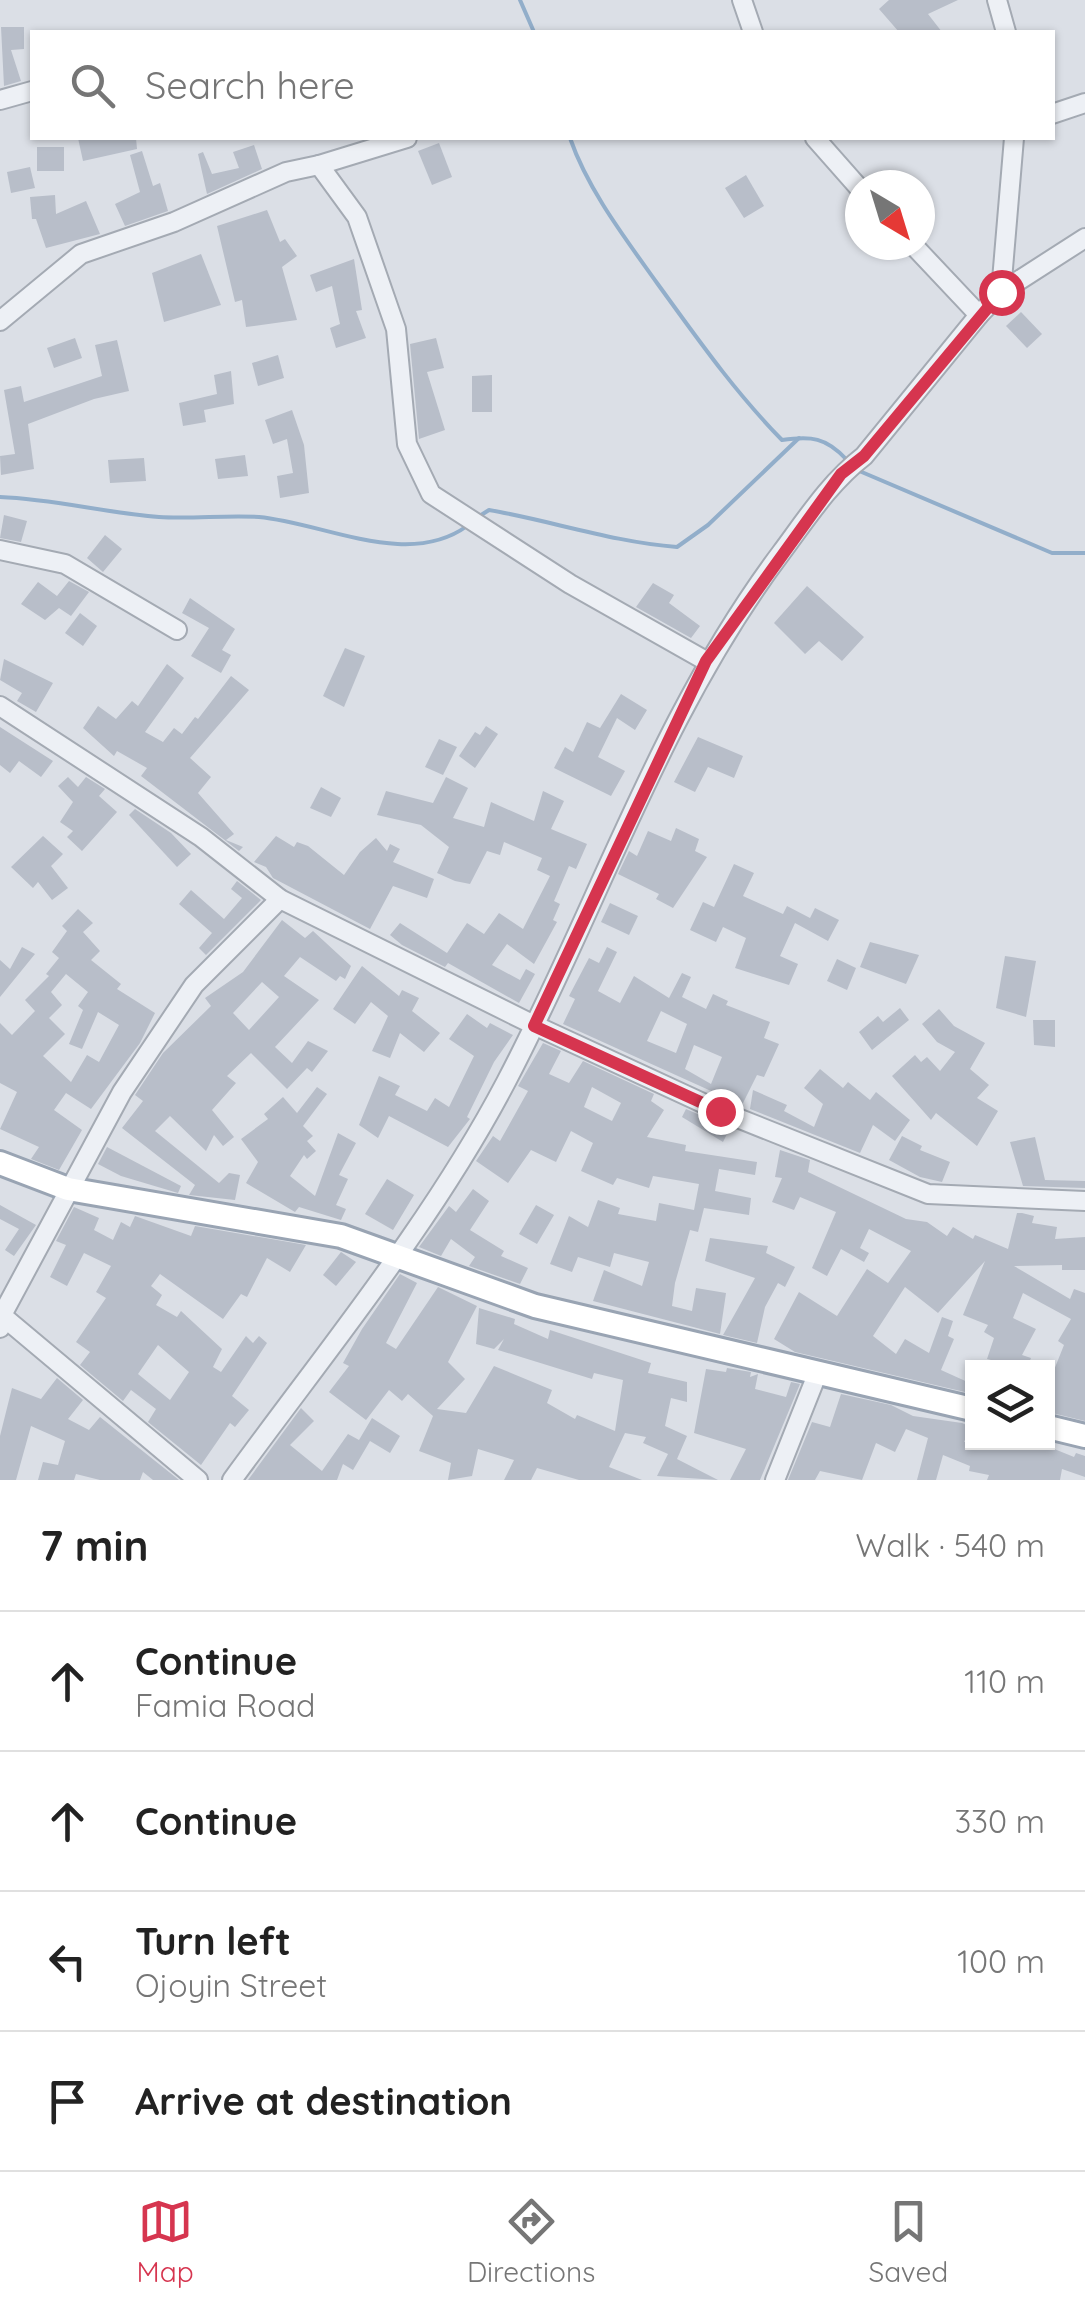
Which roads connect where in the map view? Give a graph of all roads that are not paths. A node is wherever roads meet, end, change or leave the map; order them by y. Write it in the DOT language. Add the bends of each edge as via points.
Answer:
graph roads {
  1 [pos="742,0"];
  2 [pos="997,0"];
  3 [pos="753,30"];
  4 [pos="1005,30"];
  5 [pos="30,92"];
  6 [pos="0,100"];
  7 [pos="1085,102"];
  8 [pos="1055,113"];
  9 [pos="400,140"];
  10 [pos="817,140"];
  11 [pos="1014,140"];
  12 [pos="319,165"];
  13 [pos="845,171"];
  14 [pos="1085,238"];
  15 [pos="927,260"];
  16 [pos="1001,292"];
  17 [pos="979,314"];
  18 [pos="0,321"];
  19 [pos="0,550"];
  20 [pos="177,630"];
  21 [pos="706,661"];
  22 [pos="0,706"];
  23 [pos="280,899"];
  24 [pos="534,1026"];
  25 [pos="0,1163"];
  26 [pos="68,1189"];
  27 [pos="1085,1201"];
  28 [pos="397,1253"];
  29 [pos="1,1319"];
  30 [pos="818,1372"];
  31 [pos="965,1407"];
  32 [pos="1055,1428"];
  33 [pos="1085,1436"];
  34 [pos="198,1480"];
  35 [pos="232,1480"];
  36 [pos="774,1480"];
  1 -- 3 [label="street"];
  2 -- 4 [label="street"];
  5 -- 6 [label="street"];
  7 -- 8 [label="street"];
  9 -- 12 [label="street"];
  10 -- 13 [label="street"];
  11 -- 16 [label="street"];
  12 -- 18 [label="street" via="80,254"];
  12 -- 21 [label="street" via="357,217 396,329 407,444 431,494"];
  14 -- 16 [label="street"];
  15 -- 17 [label="street"];
  16 -- 17 [label="street"];
  17 -- 21 [label="street" via="864,456 841,474"];
  19 -- 20 [label="street" via="64,564"];
  21 -- 24 [label="street"];
  22 -- 23 [label="street" via="202,837"];
  23 -- 24 [label="street"];
  23 -- 26 [label="street" via="194,985 122,1092"];
  24 -- 27 [label="street" via="720,1111 928,1194"];
  24 -- 28 [label="street" via="505,1084"];
  25 -- 26 [label="main road"];
  26 -- 28 [label="main road" via="341,1236"];
  26 -- 29 [label="street"];
  28 -- 30 [label="main road" via="535,1306"];
  28 -- 35 [label="street"];
  29 -- 34 [label="street"];
  30 -- 31 [label="main road"];
  30 -- 36 [label="street"];
  32 -- 33 [label="main road"];
}
